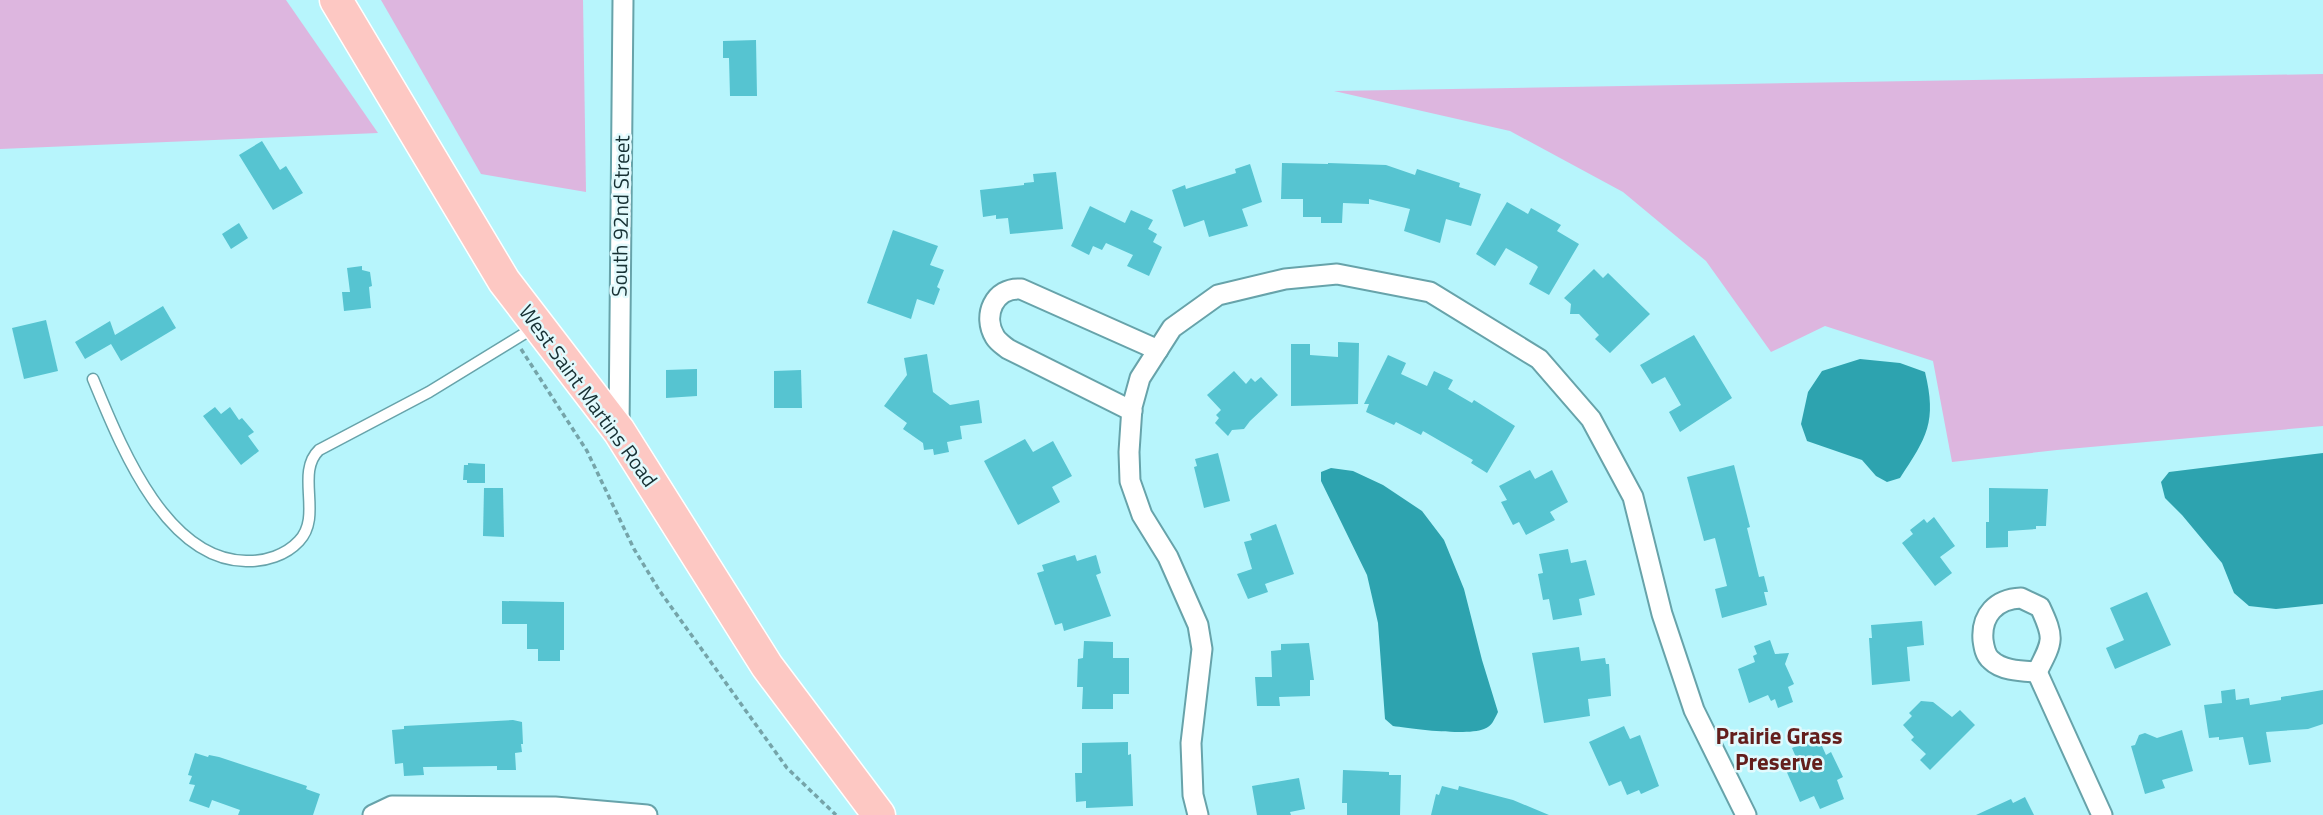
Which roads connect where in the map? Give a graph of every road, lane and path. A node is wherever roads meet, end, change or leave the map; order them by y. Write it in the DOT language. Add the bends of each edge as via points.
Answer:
graph roads {
  1 [pos="336,0"];
  2 [pos="622,0"];
  3 [pos="527,332"];
  4 [pos="1157,350"];
  5 [pos="93,379"];
  6 [pos="1132,411"];
  7 [pos="619,431"];
  8 [pos="2037,672"];
  9 [pos="373,815"];
  10 [pos="647,815"];
  11 [pos="836,815"];
  12 [pos="879,815"];
  13 [pos="1198,815"];
  14 [pos="1746,815"];
  15 [pos="2102,815"];
  1 -- 3 [label="main road, West Saint Martins Road" via="504,281"];
  2 -- 7 [label="street, South 92nd Street"];
  3 -- 5 [label="lane" via="429,392 319,450 310,465 305,533 280,554 250,562 211,553 183,534 153,501 121,448"];
  3 -- 7 [label="main road, West Saint Martins Road"];
  3 -- 11 [label="path" via="634,549 659,590 786,768"];
  4 -- 6 [label="street" via="1140,378"];
  4 -- 6 [label="street" via="1021,289 1003,291 992,306 991,329 996,340"];
  4 -- 14 [label="street" via="1172,328 1218,295 1285,279 1337,274 1430,292 1539,359 1591,419 1633,497 1662,614 1694,710"];
  6 -- 13 [label="street" via="1130,481 1142,515 1168,557 1198,625 1202,649 1191,743"];
  7 -- 12 [label="main road, West Saint Martins Road" via="767,666"];
  8 -- 15 [label="street"];
  9 -- 10 [label="street" via="392,806 405,806 555,807"];
}
